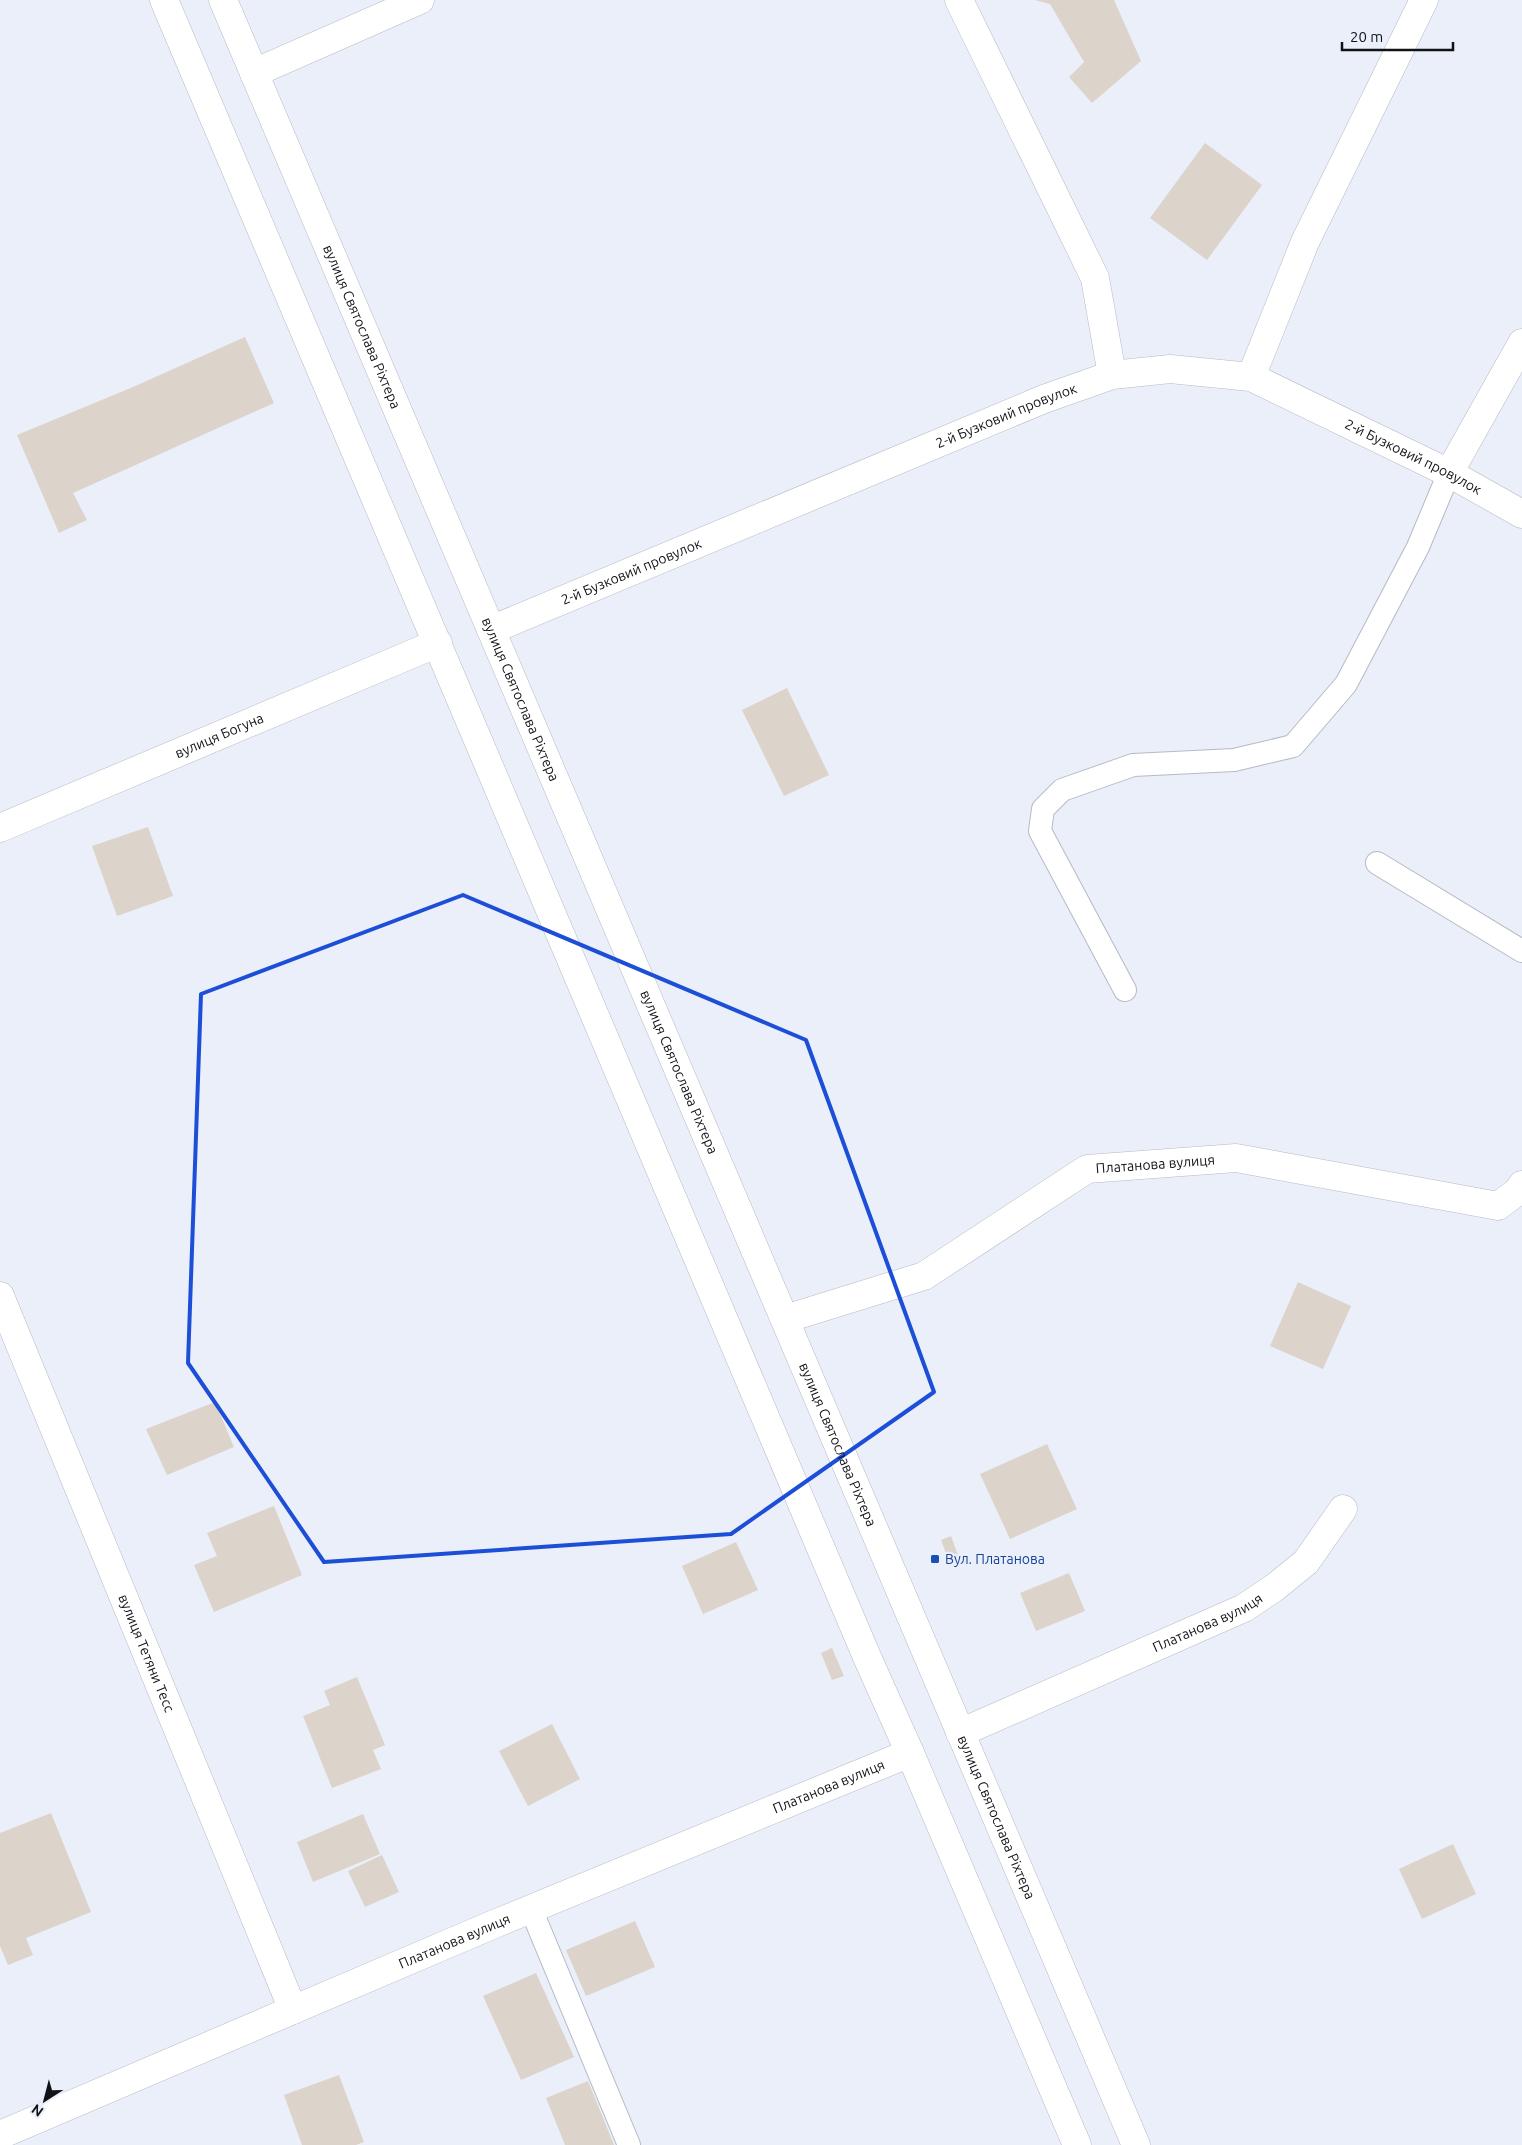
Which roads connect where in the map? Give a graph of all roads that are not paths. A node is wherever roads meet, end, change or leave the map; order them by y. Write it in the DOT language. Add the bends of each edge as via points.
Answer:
graph roads {
  1 [pos="164,0"];
  2 [pos="223,0"];
  3 [pos="420,0"];
  4 [pos="959,0"];
  5 [pos="1424,0"];
  6 [pos="254,73"];
  7 [pos="1522,343"];
  8 [pos="1112,375"];
  9 [pos="1251,377"];
  10 [pos="1449,473"];
  11 [pos="1522,514"];
  12 [pos="491,630"];
  13 [pos="438,643"];
  14 [pos="0,828"];
  15 [pos="1377,863"];
  16 [pos="1522,951"];
  17 [pos="1125,990"];
  18 [pos="1522,1185"];
  19 [pos="0,1296"];
  20 [pos="785,1319"];
  21 [pos="1343,1508"];
  22 [pos="960,1733"];
  23 [pos="910,1753"];
  24 [pos="531,1909"];
  25 [pos="293,2010"];
  26 [pos="0,2135"];
  27 [pos="629,2145"];
  28 [pos="1077,2145"];
  29 [pos="1136,2145"];
  1 -- 13 [label="street"];
  2 -- 6 [label="street, вулиця Святослава Ріхтера"];
  3 -- 6 [label="street"];
  4 -- 8 [label="street" via="1095,278"];
  5 -- 9 [label="street" via="1305,242"];
  6 -- 12 [label="street, вулиця Святослава Ріхтера"];
  7 -- 10 [label="street"];
  8 -- 9 [label="street, 2-й Бузковий провулок" via="1170,369"];
  8 -- 12 [label="street, 2-й Бузковий провулок" via="1044,399"];
  9 -- 10 [label="street, 2-й Бузковий провулок"];
  10 -- 11 [label="street, 2-й Бузковий провулок"];
  10 -- 17 [label="lane" via="1418,547 1346,684 1293,746 1234,760 1133,765 1062,790 1043,809 1040,831"];
  12 -- 20 [label="street, вулиця Святослава Ріхтера"];
  13 -- 14 [label="street, вулиця Богуна"];
  13 -- 23 [label="street"];
  15 -- 16 [label="lane"];
  18 -- 20 [label="street, Платанова вулиця" via="1498,1206 1236,1158 1087,1169 924,1276"];
  19 -- 25 [label="street, вулиця Тетяни Тесс"];
  20 -- 22 [label="street, вулиця Святослава Ріхтера"];
  21 -- 22 [label="street, Платанова вулиця" via="1306,1562 1244,1608"];
  22 -- 29 [label="street, вулиця Святослава Ріхтера"];
  23 -- 24 [label="street, Платанова вулиця"];
  23 -- 28 [label="street"];
  24 -- 25 [label="street, Платанова вулиця"];
  24 -- 27 [label="lane"];
  25 -- 26 [label="street, Платанова вулиця"];
}
